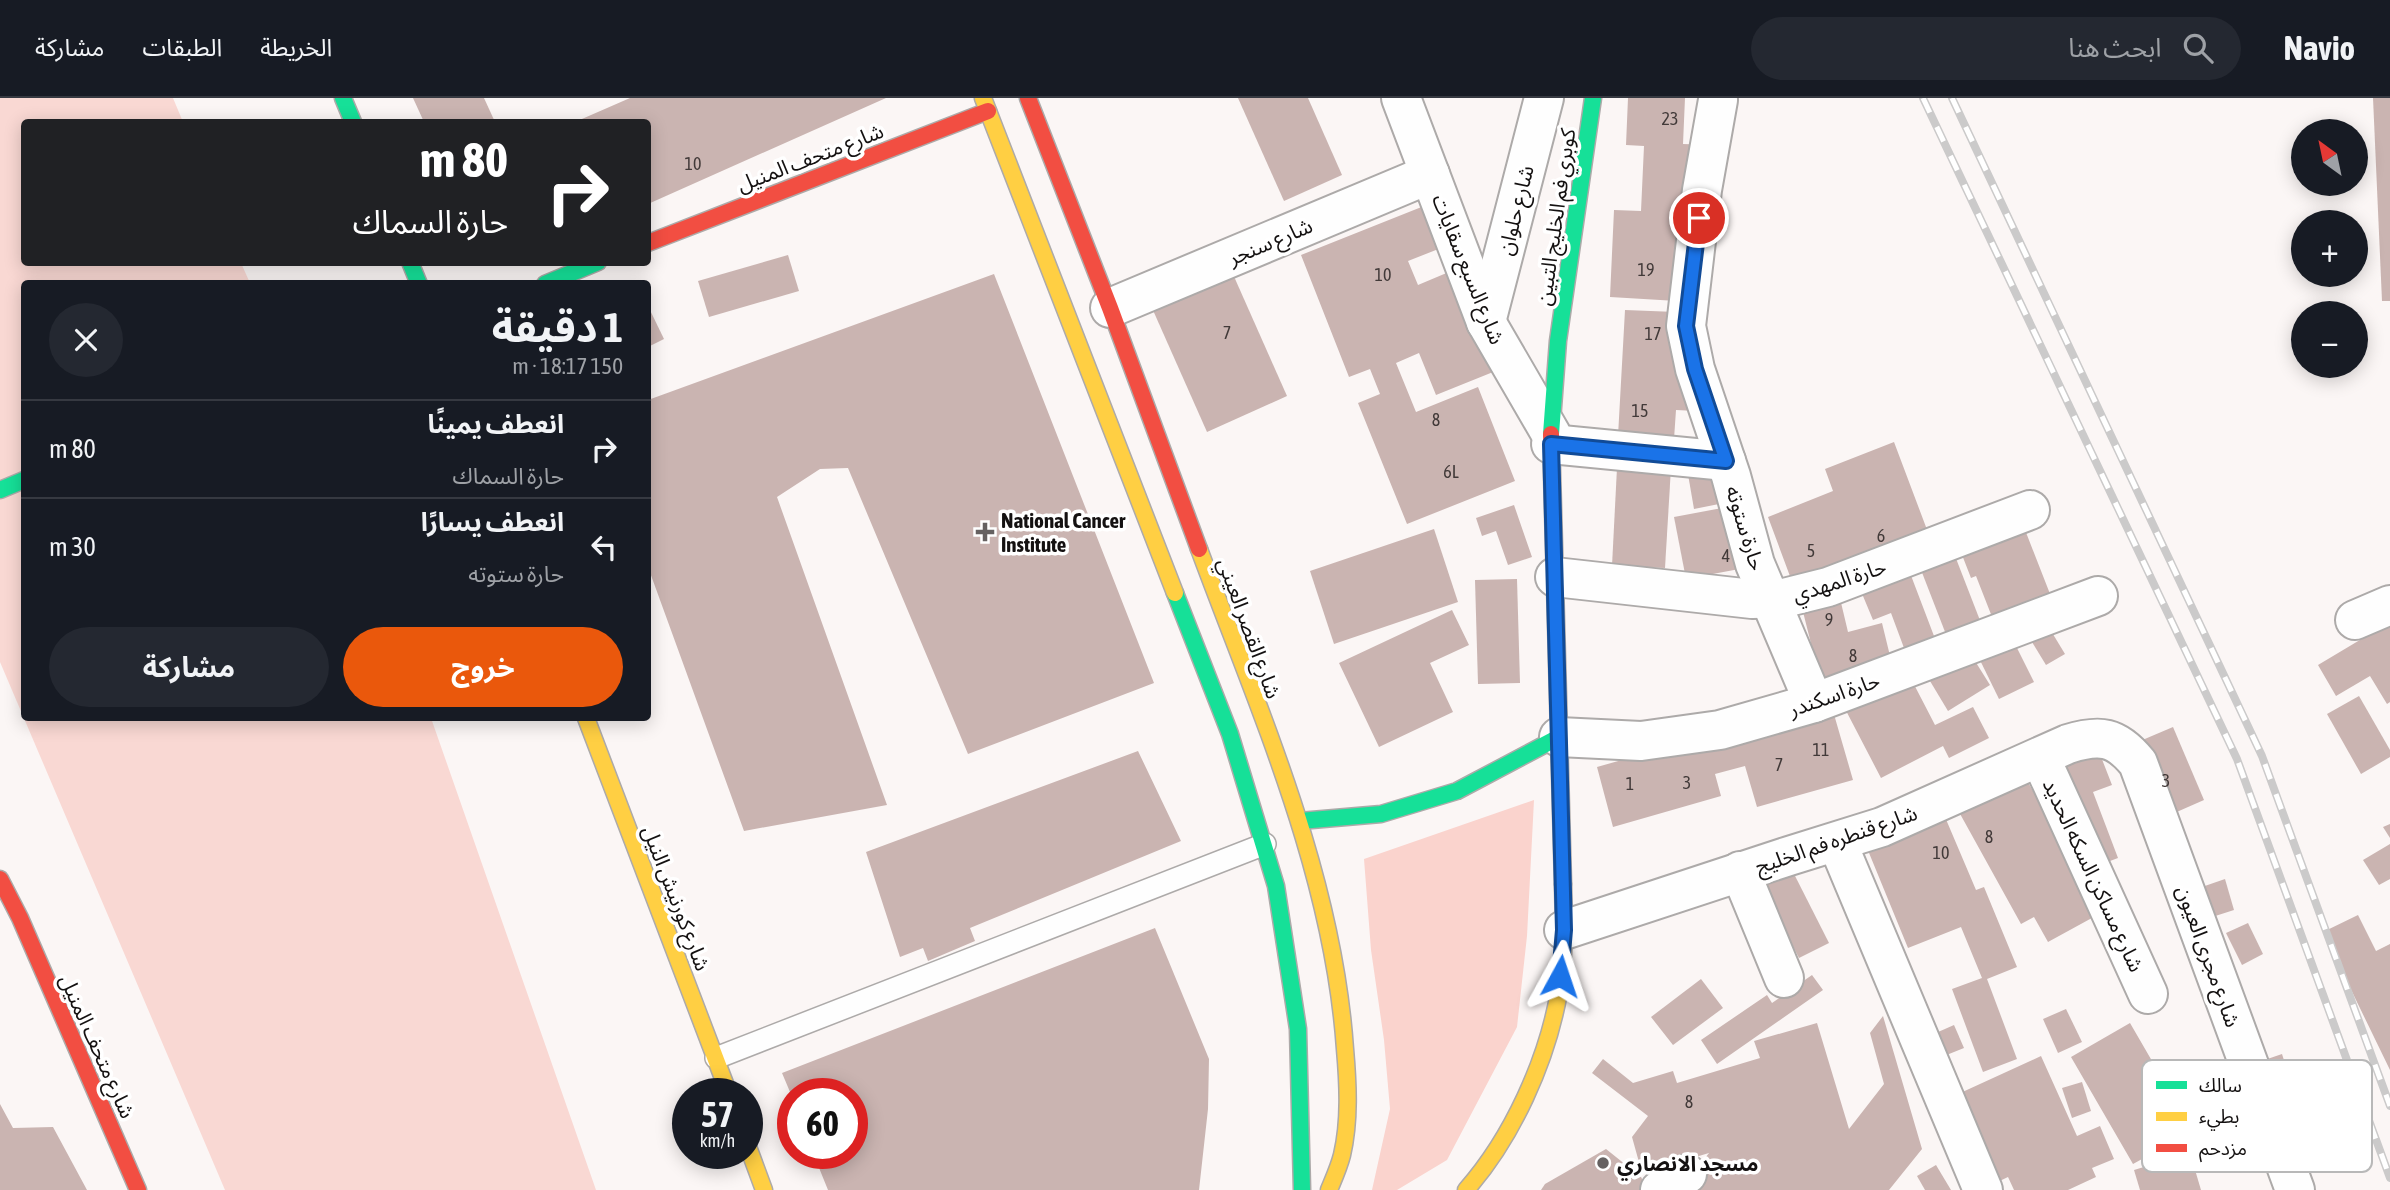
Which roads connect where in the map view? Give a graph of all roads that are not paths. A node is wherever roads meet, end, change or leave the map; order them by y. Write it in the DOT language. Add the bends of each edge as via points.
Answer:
graph roads {
  1 [pos="343,98"];
  2 [pos="1028,98"];
  3 [pos="1401,98"];
  4 [pos="1544,98"];
  5 [pos="1593,98"];
  6 [pos="1718,100"];
  7 [pos="986,104"];
  8 [pos="352,119"];
  9 [pos="1430,174"];
  10 [pos="651,242"];
  11 [pos="588,266"];
  12 [pos="555,280"];
  13 [pos="1110,308"];
  14 [pos="1486,323"];
  15 [pos="1551,439"];
  16 [pos="1726,461"];
  17 [pos="21,481"];
  18 [pos="0,490"];
  19 [pos="2030,510"];
  20 [pos="1555,578"];
  21 [pos="2098,596"];
  22 [pos="1770,598"];
  23 [pos="2390,606"];
  24 [pos="2355,620"];
  25 [pos="1814,703"];
  26 [pos="587,721"];
  27 [pos="1559,737"];
  28 [pos="2103,737"];
  29 [pos="2040,757"];
  30 [pos="1300,821"];
  31 [pos="1837,842"];
  32 [pos="1265,844"];
  33 [pos="1740,871"];
  34 [pos="0,879"];
  35 [pos="0,908"];
  36 [pos="20,918"];
  37 [pos="1564,930"];
  38 [pos="1784,978"];
  39 [pos="2148,993"];
  40 [pos="716,1058"];
  41 [pos="2247,1060"];
  42 [pos="723,1078"];
  43 [pos="756,1169"];
  44 [pos="2288,1172"];
  45 [pos="138,1190"];
  46 [pos="764,1190"];
  47 [pos="1302,1190"];
  48 [pos="1329,1190"];
  49 [pos="1466,1190"];
  50 [pos="1983,1190"];
  51 [pos="2295,1190"];
  1 -- 8 [label="main road"];
  2 -- 13 [label="main road, شارع القصر العيني"];
  3 -- 9 [label="street, شارع السبع سقايات"];
  4 -- 14 [label="street, شارع حلوان"];
  5 -- 15 [label="main road, كوبري فم الخليج التبين" via="1558,341"];
  6 -- 16 [label="street, حارة ستوته" via="1686,326 1695,369"];
  7 -- 10 [label="main road, شارع متحف المنيل"];
  7 -- 32 [label="main road" via="1230,734"];
  9 -- 13 [label="street, شارع سنجر"];
  9 -- 14 [label="street, شارع السبع سقايات"];
  11 -- 12 [label="main road"];
  13 -- 30 [label="main road, شارع القصر العيني"];
  14 -- 15 [label="street, شارع السبع سقايات"];
  15 -- 16 [label="street"];
  15 -- 20 [label="main road, كوبري فم الخليج التبين"];
  16 -- 22 [label="street, حارة ستوته" via="1755,564"];
  17 -- 18 [label="main road"];
  19 -- 22 [label="street, حارة المهدي" via="1828,587"];
  20 -- 22 [label="street, حارة المهدي"];
  20 -- 27 [label="main road, كوبري فم الخليج التبين"];
  21 -- 25 [label="street, حارة اسكندر"];
  22 -- 25 [label="street, حارة ستوته"];
  23 -- 24 [label="street"];
  25 -- 27 [label="street, حارة اسكندر" via="1720,730 1641,741"];
  26 -- 40 [label="main road, شارع كورنيش النيل"];
  27 -- 30 [label="main road" via="1457,791 1381,814"];
  27 -- 37 [label="main road, كوبري فم الخليج التبين"];
  28 -- 29 [label="street, شارع قنطره فم الخليج" via="2078,741"];
  28 -- 41 [label="street, شارع مجرى العيون" via="2119,744 2138,763"];
  29 -- 31 [label="street, شارع قنطره فم الخليج" via="1882,827"];
  29 -- 39 [label="street, شارع مساكن السكه الحديد"];
  30 -- 48 [label="main road, شارع القصر العيني" via="1317,880 1342,1006 1346,1098 1342,1152"];
  31 -- 33 [label="street, شارع قنطره فم الخليج"];
  31 -- 50 [label="street"];
  32 -- 40 [label="lane"];
  32 -- 47 [label="main road" via="1298,1029"];
  33 -- 37 [label="street, شارع قنطره فم الخليج"];
  33 -- 38 [label="street"];
  34 -- 36 [label="main road, شارع متحف المنيل"];
  35 -- 36 [label="main road"];
  36 -- 45 [label="main road, شارع متحف المنيل"];
  37 -- 49 [label="main road, كوبري فم الخليج التبين" via="1558,998 1538,1066 1507,1131"];
  40 -- 42 [label="main road, شارع كورنيش النيل"];
  43 -- 46 [label="main road"];
  44 -- 51 [label="street, شارع مجرى العيون"];
}
